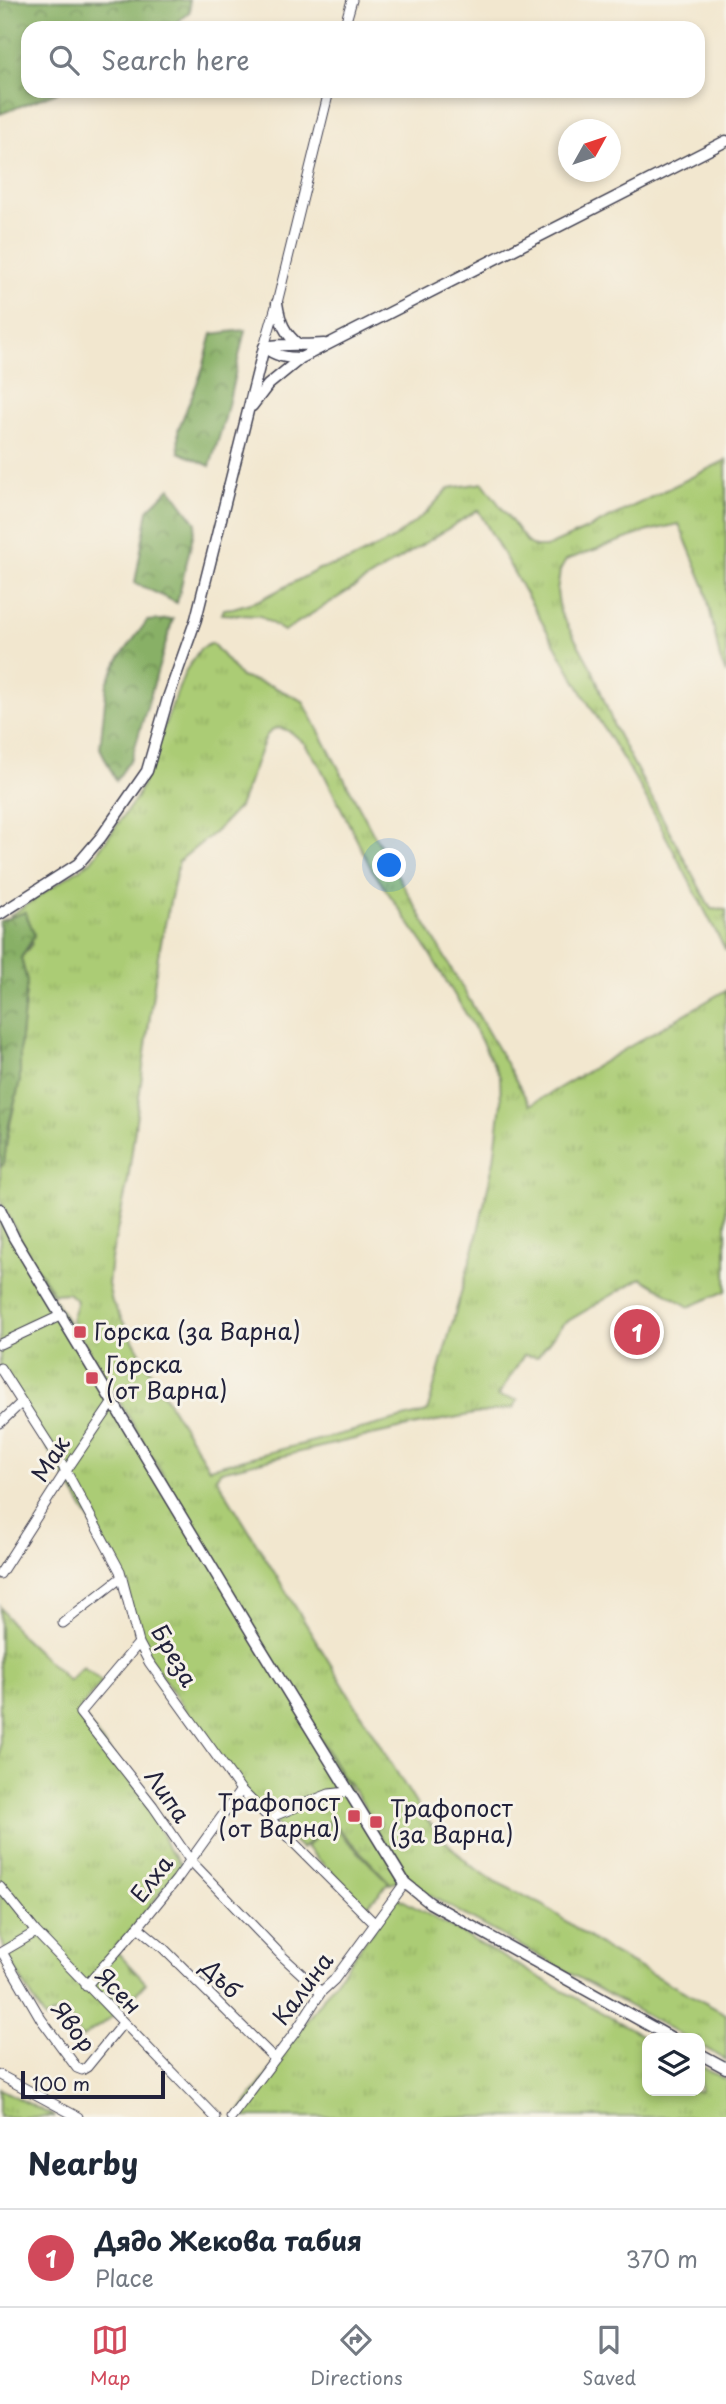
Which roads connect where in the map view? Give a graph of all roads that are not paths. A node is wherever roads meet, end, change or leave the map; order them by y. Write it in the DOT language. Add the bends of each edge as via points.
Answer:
graph roads {
  1 [pos="352,0"];
  2 [pos="346,21"];
  3 [pos="327,98"];
  4 [pos="726,141"];
  5 [pos="277,303"];
  6 [pos="264,347"];
  7 [pos="301,352"];
  8 [pos="248,411"];
  9 [pos="0,914"];
  10 [pos="0,1209"];
  11 [pos="62,1315"];
  12 [pos="0,1344"];
  13 [pos="0,1368"];
  14 [pos="22,1402"];
  15 [pos="113,1402"];
  16 [pos="0,1423"];
  17 [pos="66,1471"];
  18 [pos="0,1574"];
  19 [pos="122,1577"];
  20 [pos="63,1623"];
  21 [pos="139,1643"];
  22 [pos="242,1790"];
  23 [pos="348,1792"];
  24 [pos="271,1817"];
  25 [pos="190,1860"];
  26 [pos="405,1883"];
  27 [pos="0,1887"];
  28 [pos="375,1924"];
  29 [pos="138,1927"];
  30 [pos="36,1932"];
  31 [pos="1,1952"];
  32 [pos="86,1986"];
  33 [pos="321,1992"];
  34 [pos="123,2023"];
  35 [pos="663,2033"];
  36 [pos="705,2057"];
  37 [pos="275,2059"];
  38 [pos="726,2068"];
  39 [pos="0,2076"];
  40 [pos="78,2117"];
  41 [pos="215,2117"];
  42 [pos="231,2117"];
  1 -- 2 [label="street"];
  3 -- 5 [label="street"];
  4 -- 7 [label="street" via="335,343"];
  5 -- 6 [label="street"];
  5 -- 7 [label="street" via="280,322"];
  6 -- 7 [label="street" via="286,358"];
  6 -- 8 [label="street"];
  7 -- 8 [label="street"];
  8 -- 9 [label="street" via="196,619 147,771 78,864"];
  10 -- 11 [label="street"];
  11 -- 12 [label="street"];
  11 -- 15 [label="street"];
  13 -- 14 [label="street, Бреза"];
  14 -- 16 [label="street"];
  14 -- 17 [label="street, Бреза"];
  15 -- 17 [label="street, Мак"];
  15 -- 23 [label="street"];
  17 -- 18 [label="street, Мак"];
  17 -- 19 [label="street, Бреза"];
  19 -- 20 [label="street"];
  19 -- 21 [label="street, Бреза"];
  21 -- 22 [label="street, Бреза"];
  21 -- 25 [label="street, Липа" via="80,1713"];
  22 -- 24 [label="street, Бреза"];
  22 -- 25 [label="street, Елха"];
  23 -- 24 [label="street" via="329,1794"];
  23 -- 26 [label="street"];
  24 -- 28 [label="street, Бреза"];
  25 -- 29 [label="street, Елха"];
  25 -- 33 [label="street, Липа"];
  26 -- 28 [label="street, Калина"];
  26 -- 35 [label="street" via="430,1903"];
  27 -- 30 [label="street, Ясен"];
  28 -- 33 [label="street, Калина"];
  29 -- 32 [label="street, Елха"];
  29 -- 37 [label="street, Дъб"];
  30 -- 31 [label="street"];
  30 -- 32 [label="street, Ясен"];
  31 -- 34 [label="street, Явор" via="77,2068 87,2067"];
  32 -- 34 [label="street, Ясен"];
  33 -- 37 [label="street, Калина"];
  34 -- 41 [label="street, Ясен"];
  36 -- 38 [label="street"];
  37 -- 42 [label="street, Калина"];
  39 -- 40 [label="street"];
}
